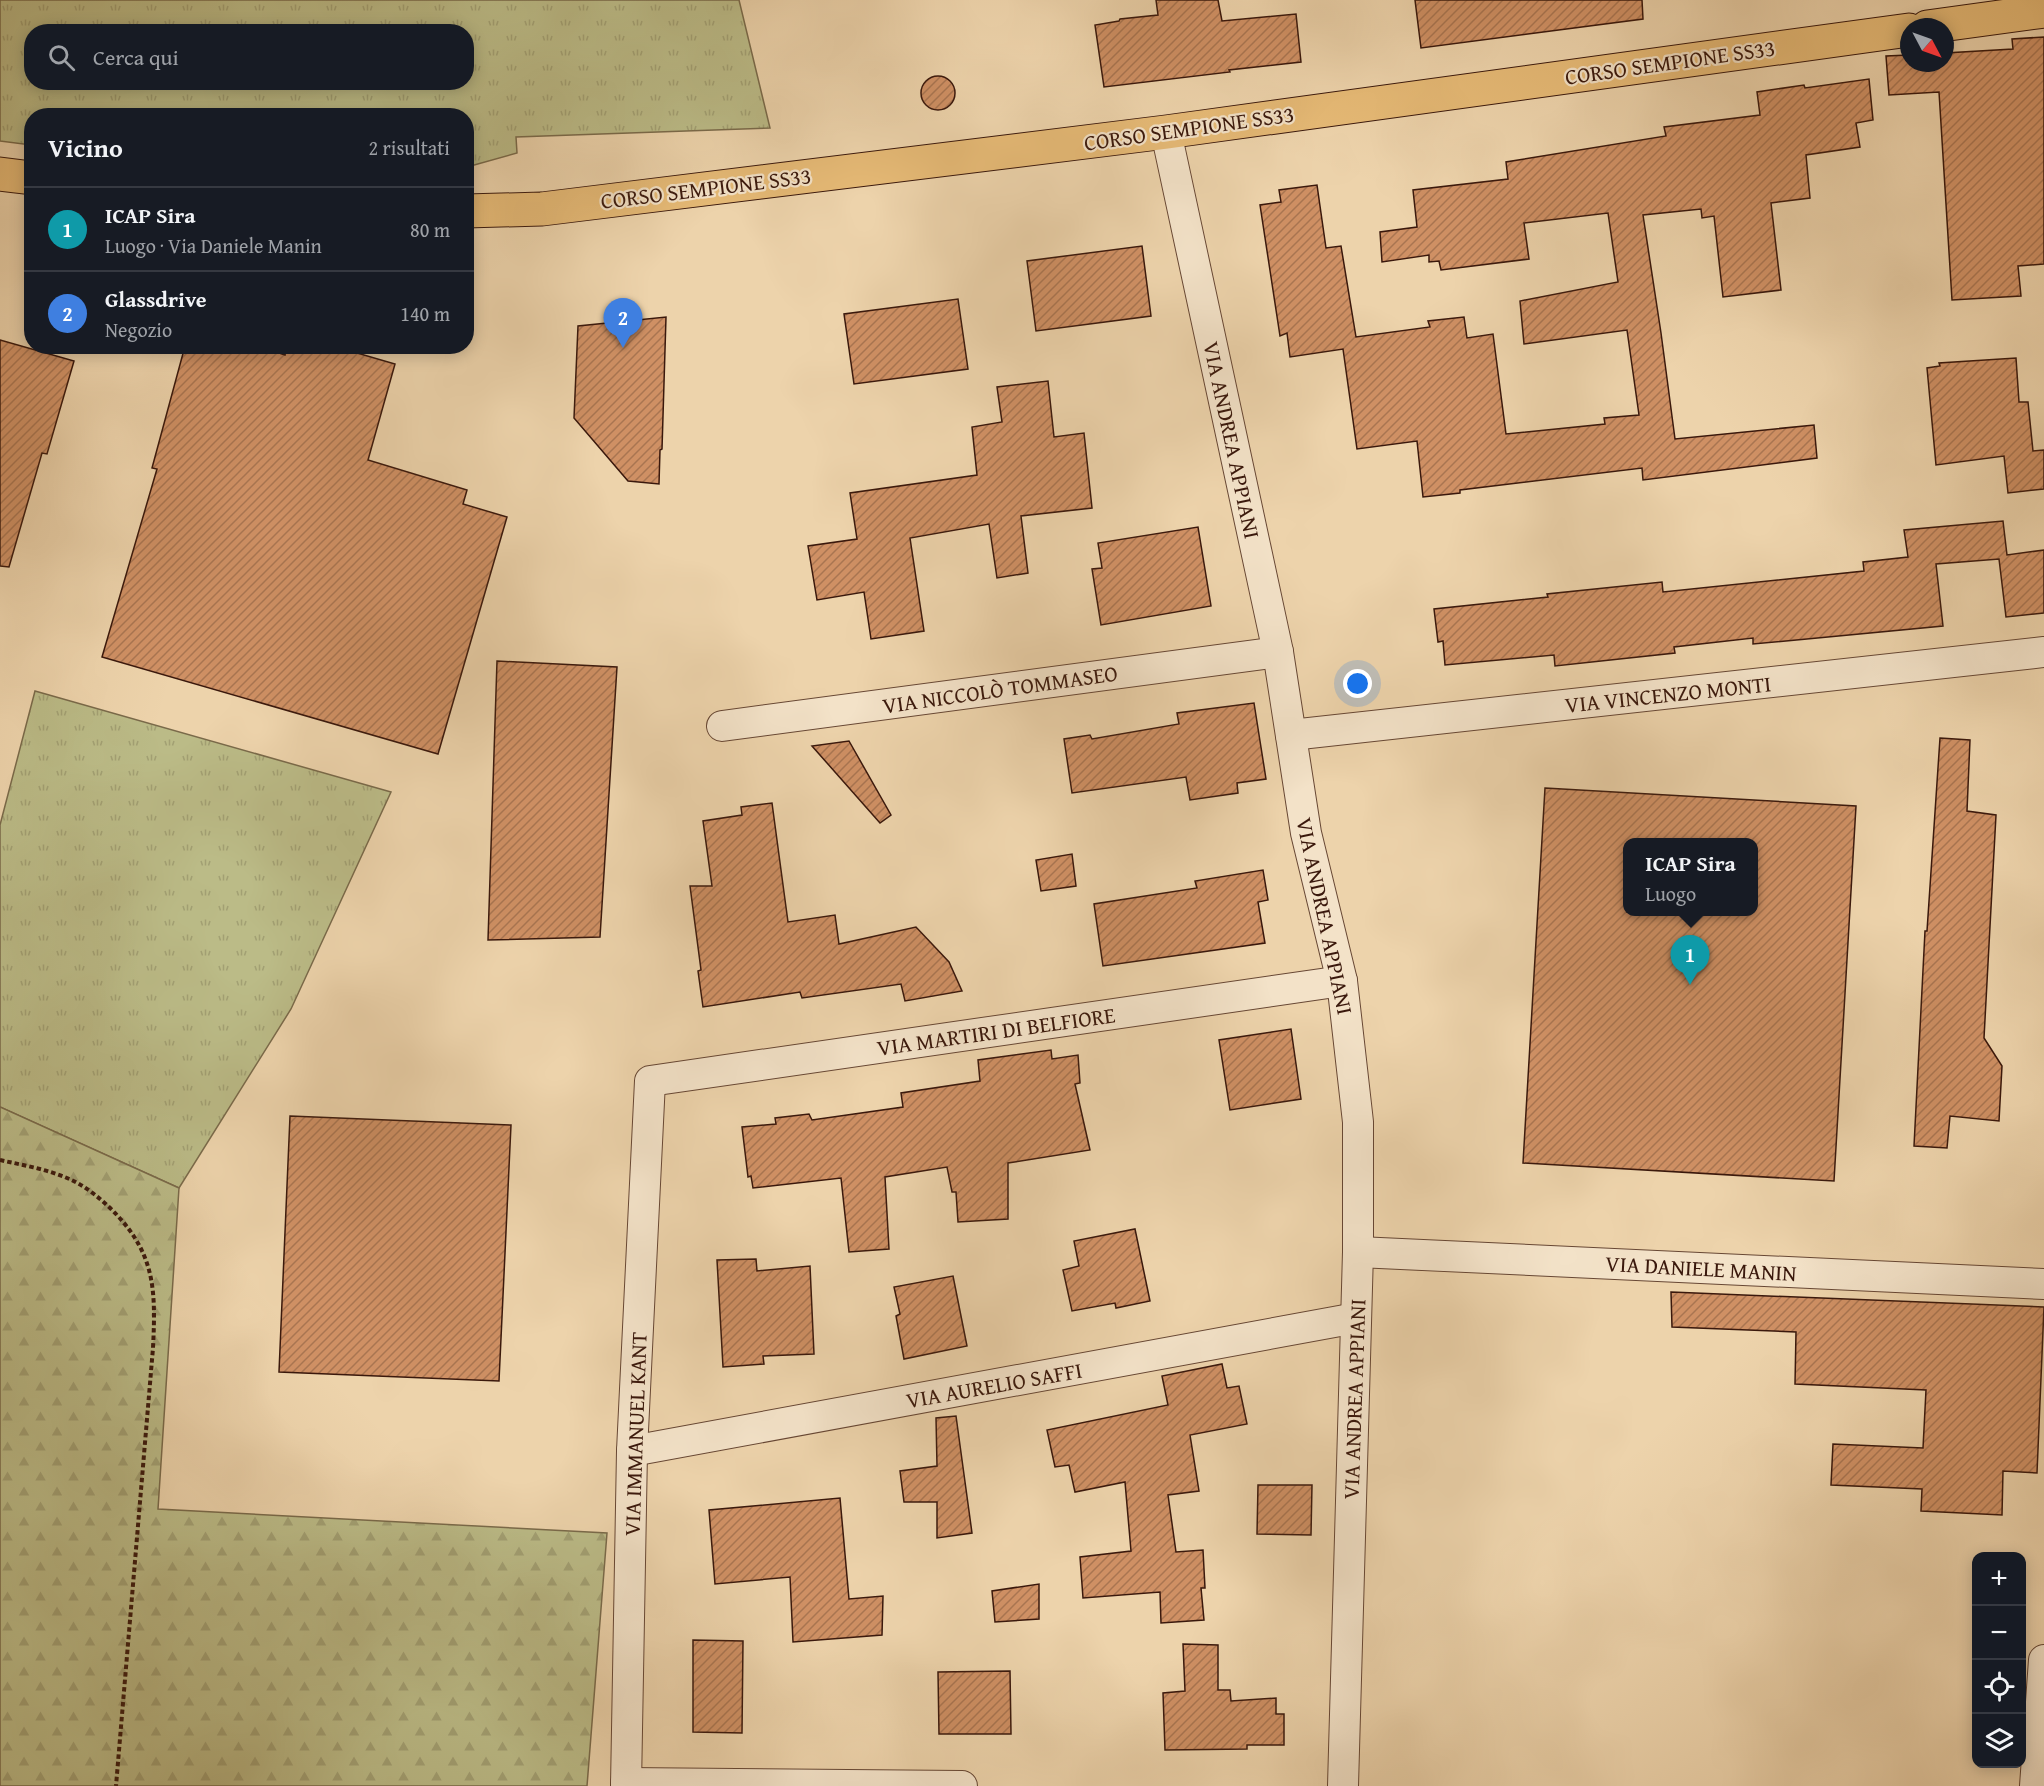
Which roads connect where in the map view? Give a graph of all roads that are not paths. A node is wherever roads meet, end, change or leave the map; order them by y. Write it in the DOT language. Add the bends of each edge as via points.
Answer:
graph roads {
  1 [pos="2044,11"];
  2 [pos="1954,23"];
  3 [pos="1900,31"];
  4 [pos="1166,132"];
  5 [pos="0,174"];
  6 [pos="24,177"];
  7 [pos="474,211"];
  8 [pos="1278,652"];
  9 [pos="2044,652"];
  10 [pos="722,726"];
  11 [pos="1291,735"];
  12 [pos="1342,981"];
  13 [pos="650,1081"];
  14 [pos="1358,1252"];
  15 [pos="2044,1284"];
  16 [pos="1356,1318"];
  17 [pos="632,1451"];
  18 [pos="2044,1659"];
  19 [pos="626,1784"];
  20 [pos="962,1786"];
  21 [pos="1343,1786"];
  22 [pos="2035,1786"];
  1 -- 2 [label="main road"];
  3 -- 4 [label="main road, CORSO SEMPIONE SS33"];
  4 -- 7 [label="main road, CORSO SEMPIONE SS33" via="542,209"];
  4 -- 8 [label="street, VIA ANDREA APPIANI"];
  5 -- 6 [label="main road"];
  8 -- 10 [label="street, VIA NICCOLÒ TOMMASEO"];
  8 -- 11 [label="street, VIA ANDREA APPIANI"];
  9 -- 11 [label="street, VIA VINCENZO MONTI"];
  11 -- 12 [label="street, VIA ANDREA APPIANI" via="1306,833"];
  12 -- 13 [label="street, VIA MARTIRI DI BELFIORE"];
  12 -- 14 [label="street, VIA ANDREA APPIANI" via="1358,1122"];
  13 -- 17 [label="street, VIA IMMANUEL KANT"];
  14 -- 15 [label="street, VIA DANIELE MANIN"];
  14 -- 16 [label="street, VIA ANDREA APPIANI"];
  16 -- 17 [label="street, VIA AURELIO SAFFI"];
  16 -- 21 [label="street, VIA ANDREA APPIANI"];
  17 -- 19 [label="street, VIA IMMANUEL KANT"];
  18 -- 22 [label="street"];
  19 -- 20 [label="street"];
}
